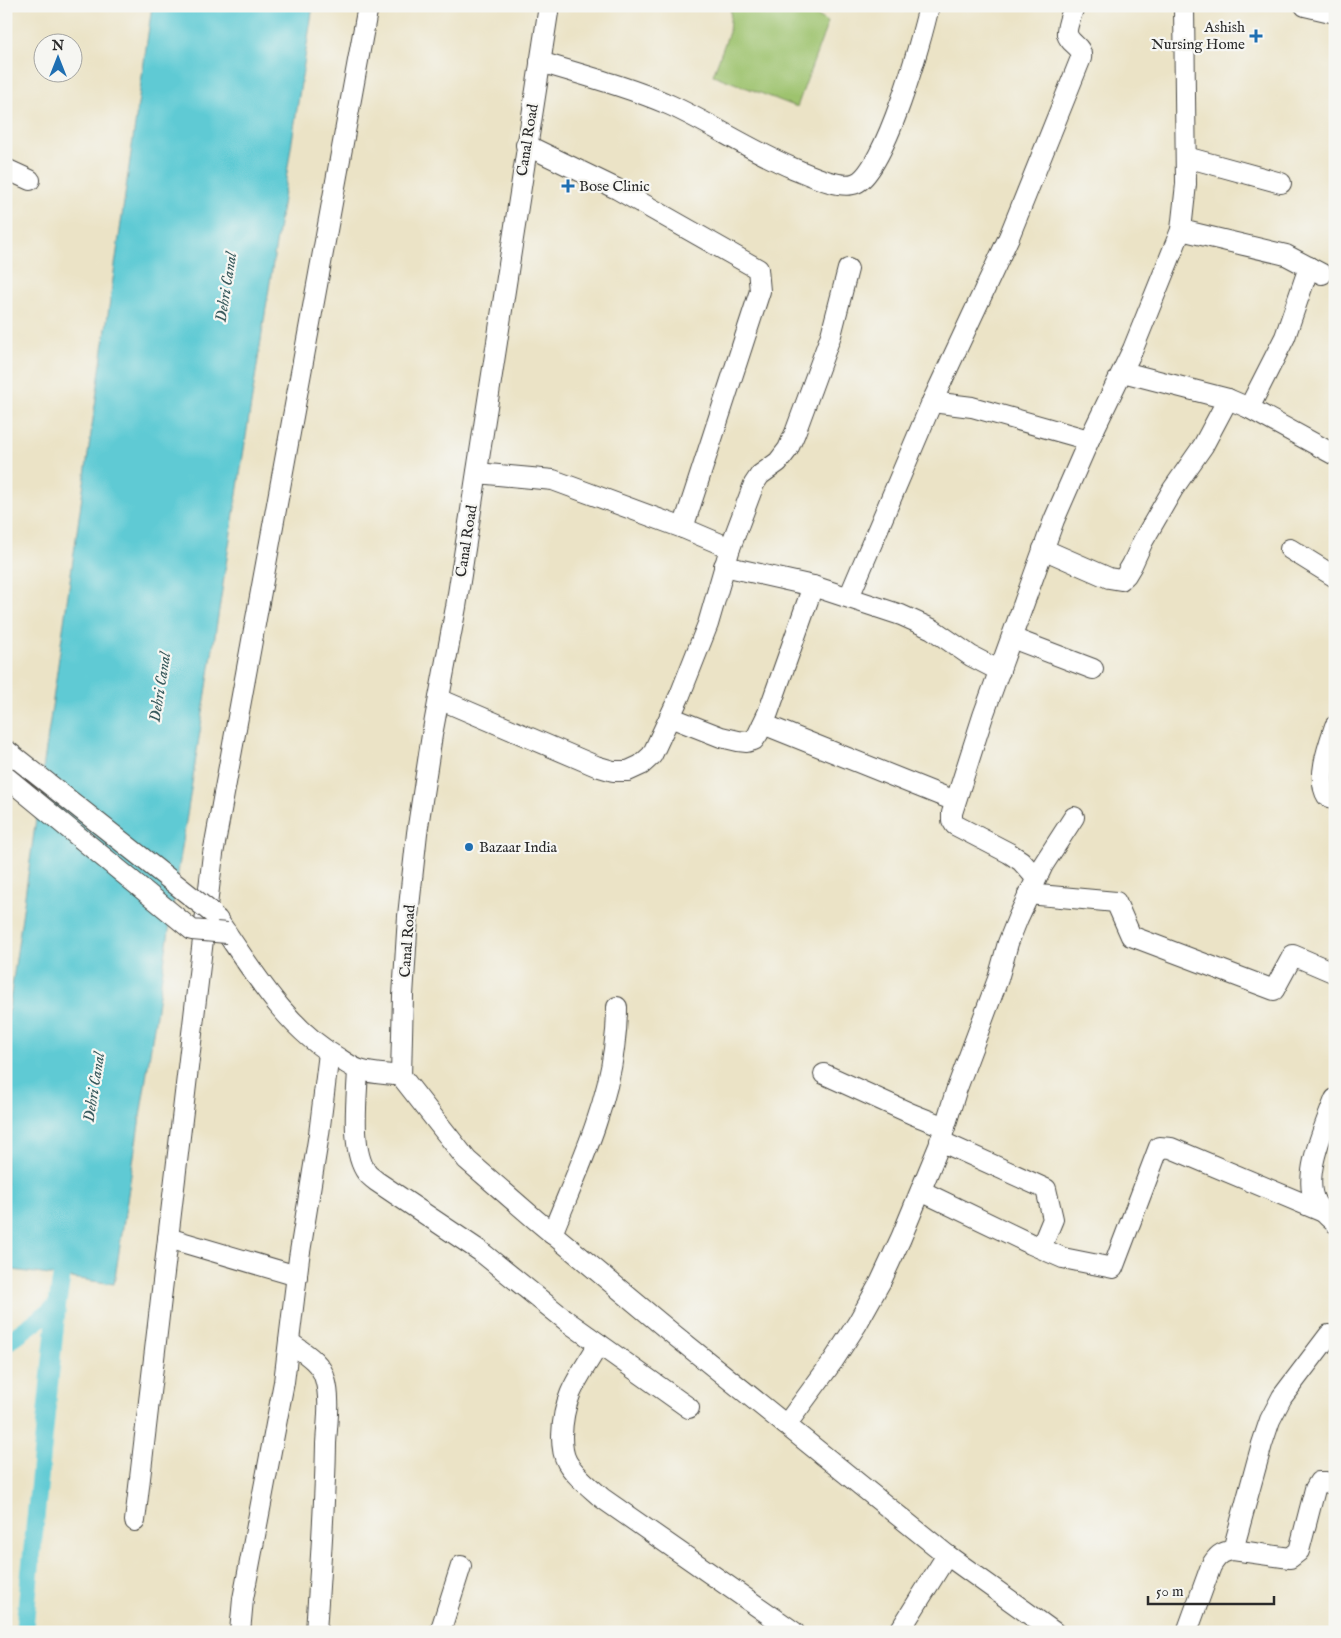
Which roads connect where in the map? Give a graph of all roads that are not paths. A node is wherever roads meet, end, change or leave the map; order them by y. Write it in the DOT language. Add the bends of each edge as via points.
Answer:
graph roads {
  1 [pos="368,6"];
  2 [pos="549,6"];
  3 [pos="929,6"];
  4 [pos="1074,6"];
  5 [pos="1184,6"];
  6 [pos="1305,6"];
  7 [pos="1335,12"];
  8 [pos="540,62"];
  9 [pos="526,145"];
  10 [pos="1186,157"];
  11 [pos="6,169"];
  12 [pos="30,180"];
  13 [pos="1281,183"];
  14 [pos="1181,230"];
  15 [pos="848,269"];
  16 [pos="1123,372"];
  17 [pos="1228,400"];
  18 [pos="932,402"];
  19 [pos="1249,408"];
  20 [pos="1089,440"];
  21 [pos="1335,455"];
  22 [pos="476,473"];
  23 [pos="683,528"];
  24 [pos="1043,549"];
  25 [pos="1290,549"];
  26 [pos="727,557"];
  27 [pos="1335,577"];
  28 [pos="813,586"];
  29 [pos="849,597"];
  30 [pos="1012,638"];
  31 [pos="1093,669"];
  32 [pos="1000,671"];
  33 [pos="439,699"];
  34 [pos="670,717"];
  35 [pos="763,724"];
  36 [pos="1335,726"];
  37 [pos="6,750"];
  38 [pos="6,777"];
  39 [pos="1335,799"];
  40 [pos="955,801"];
  41 [pos="1074,817"];
  42 [pos="1032,886"];
  43 [pos="227,933"];
  44 [pos="1335,973"];
  45 [pos="618,1007"];
  46 [pos="329,1053"];
  47 [pos="358,1070"];
  48 [pos="824,1074"];
  49 [pos="401,1076"];
  50 [pos="1335,1099"];
  51 [pos="943,1134"];
  52 [pos="921,1191"];
  53 [pos="1328,1217"];
  54 [pos="552,1234"];
  55 [pos="168,1238"];
  56 [pos="1041,1248"];
  57 [pos="297,1276"];
  58 [pos="1333,1333"];
  59 [pos="289,1342"];
  60 [pos="599,1344"];
  61 [pos="689,1408"];
  62 [pos="786,1425"];
  63 [pos="1335,1485"];
  64 [pos="135,1521"];
  65 [pos="1232,1550"];
  66 [pos="947,1555"];
  67 [pos="461,1566"];
  68 [pos="240,1632"];
  69 [pos="316,1632"];
  70 [pos="440,1632"];
  71 [pos="794,1632"];
  72 [pos="899,1632"];
  73 [pos="1054,1632"];
  74 [pos="1187,1632"];
  1 -- 55 [label="street" via="213,854"];
  2 -- 8 [label="street, Canal Road"];
  3 -- 8 [label="street" via="909,78 881,151 856,184 815,177 661,102"];
  4 -- 18 [label="street" via="1067,32 1080,50 1081,58 1009,237"];
  5 -- 10 [label="street"];
  6 -- 7 [label="street"];
  8 -- 9 [label="street, Canal Road"];
  9 -- 22 [label="street, Canal Road"];
  9 -- 23 [label="street" via="618,189 758,269 760,291"];
  10 -- 13 [label="street"];
  10 -- 14 [label="street"];
  11 -- 12 [label="street"];
  14 -- 16 [label="street"];
  14 -- 19 [label="street" via="1286,255 1316,270"];
  15 -- 26 [label="street" via="831,336 795,433 778,462 754,484"];
  16 -- 17 [label="street"];
  16 -- 20 [label="street"];
  17 -- 19 [label="street"];
  17 -- 24 [label="street" via="1121,580 1109,578"];
  18 -- 20 [label="street" via="972,407"];
  18 -- 29 [label="street"];
  19 -- 21 [label="street"];
  20 -- 24 [label="street"];
  22 -- 23 [label="street" via="553,480"];
  22 -- 33 [label="street, Canal Road"];
  23 -- 26 [label="street"];
  24 -- 30 [label="street"];
  25 -- 27 [label="street"];
  26 -- 28 [label="street"];
  26 -- 34 [label="street" via="708,624"];
  28 -- 29 [label="street"];
  28 -- 35 [label="street"];
  29 -- 32 [label="street" via="932,629"];
  30 -- 31 [label="street"];
  30 -- 32 [label="street"];
  32 -- 40 [label="street"];
  33 -- 34 [label="street" via="613,772 628,772 642,765 652,755"];
  33 -- 49 [label="street, Canal Road" via="412,868"];
  34 -- 35 [label="street" via="721,737 747,742 754,740"];
  35 -- 40 [label="street"];
  36 -- 39 [label="street" via="1322,783 1327,796"];
  37 -- 43 [label="street, bridge" via="212,913"];
  38 -- 43 [label="street, bridge" via="192,930"];
  40 -- 42 [label="street" via="952,820 956,825 1021,861"];
  41 -- 42 [label="street"];
  42 -- 44 [label="street" via="1116,902 1131,936 1274,990 1293,955"];
  42 -- 51 [label="street" via="1008,943"];
  43 -- 46 [label="street" via="278,1005"];
  45 -- 54 [label="street" via="614,1050 603,1099"];
  46 -- 47 [label="street"];
  46 -- 57 [label="street"];
  47 -- 49 [label="street"];
  47 -- 60 [label="street" via="356,1129 361,1162 367,1173 480,1251"];
  48 -- 51 [label="street" via="912,1114"];
  49 -- 54 [label="street" via="467,1160"];
  50 -- 53 [label="street" via="1310,1176 1315,1202"];
  51 -- 52 [label="street"];
  51 -- 56 [label="street" via="1046,1189 1053,1220"];
  52 -- 56 [label="street"];
  52 -- 62 [label="street" via="881,1281 857,1324"];
  53 -- 56 [label="street" via="1171,1148 1159,1147 1113,1268 1062,1258"];
  54 -- 62 [label="street"];
  55 -- 57 [label="street"];
  55 -- 64 [label="street"];
  57 -- 59 [label="street"];
  58 -- 65 [label="street" via="1282,1397 1270,1420"];
  59 -- 68 [label="street" via="243,1599"];
  59 -- 69 [label="street" via="321,1368 326,1380 325,1495"];
  60 -- 61 [label="street"];
  60 -- 71 [label="street" via="566,1403 562,1424 566,1462 602,1498"];
  62 -- 66 [label="street"];
  63 -- 65 [label="street" via="1319,1482 1315,1489 1299,1552 1295,1556"];
  65 -- 74 [label="street" via="1216,1557 1211,1566"];
  66 -- 72 [label="street"];
  66 -- 73 [label="street"];
  67 -- 70 [label="street"];
}
